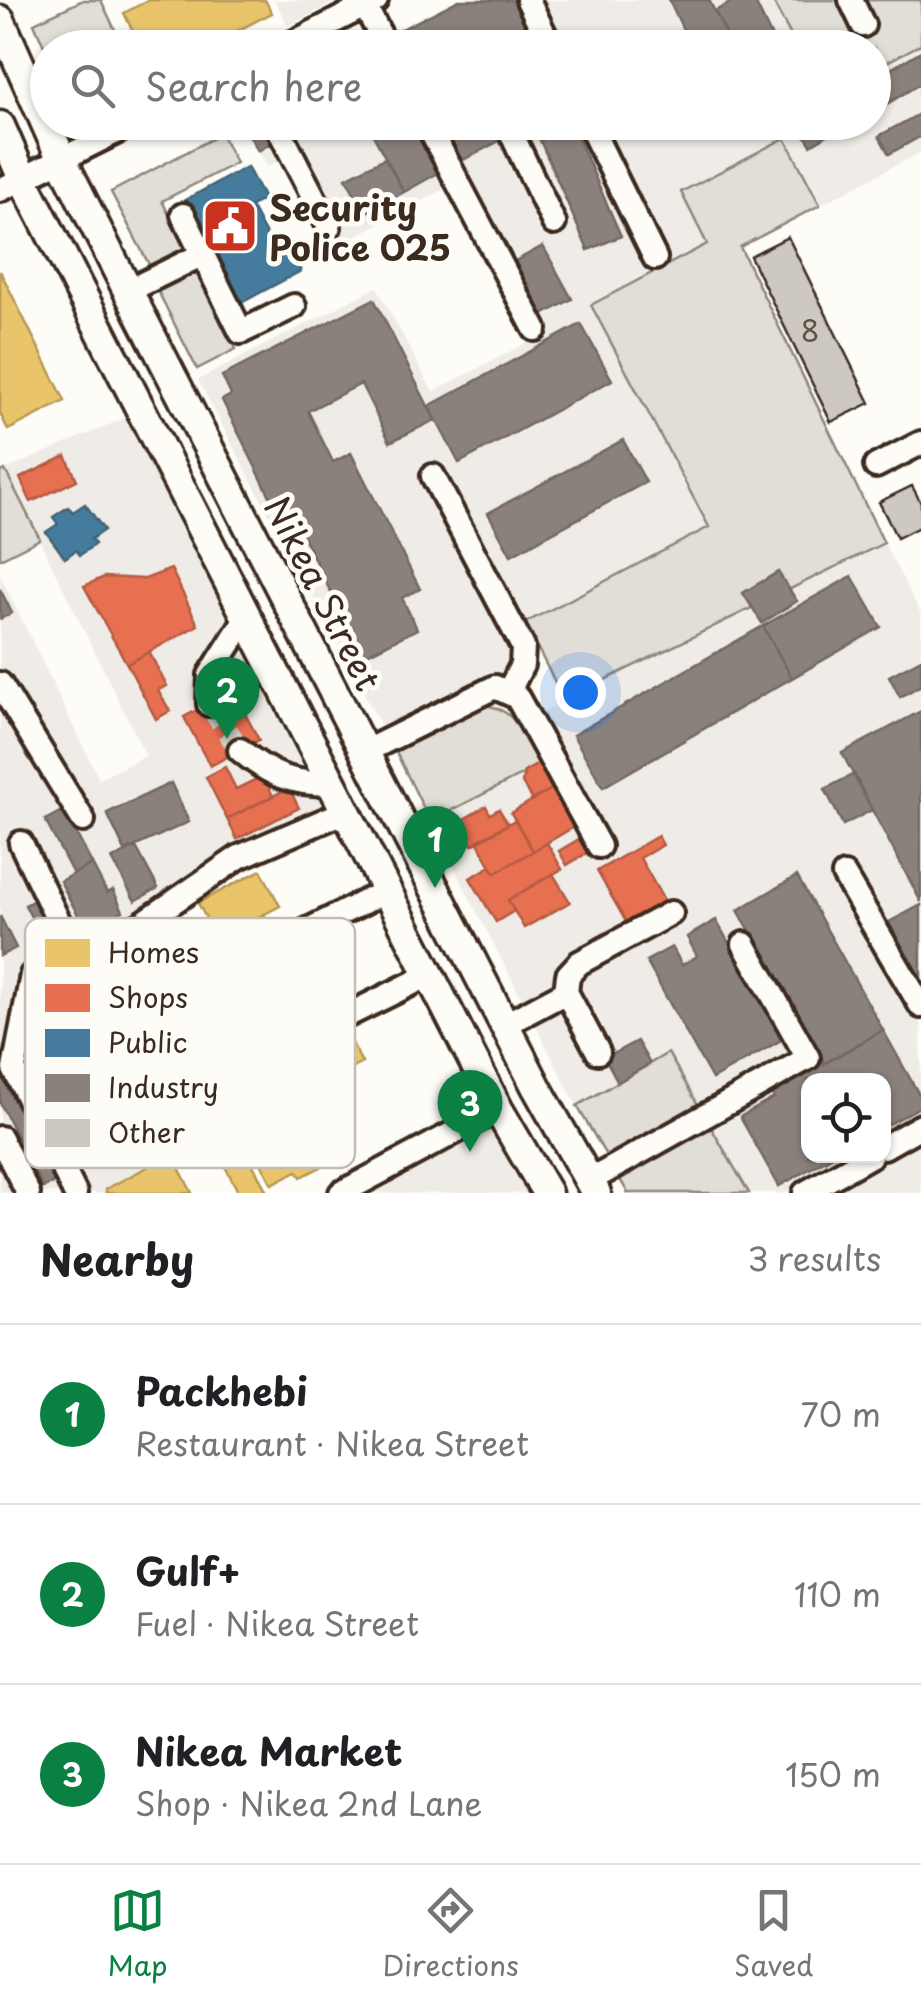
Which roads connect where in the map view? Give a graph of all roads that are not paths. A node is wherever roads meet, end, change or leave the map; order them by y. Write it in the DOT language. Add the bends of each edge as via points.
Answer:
graph roads {
  1 [pos="528,0"];
  2 [pos="850,0"];
  3 [pos="371,3"];
  4 [pos="336,9"];
  5 [pos="0,20"];
  6 [pos="863,25"];
  7 [pos="307,30"];
  8 [pos="381,30"];
  9 [pos="542,30"];
  10 [pos="30,88"];
  11 [pos="0,126"];
  12 [pos="53,140"];
  13 [pos="101,140"];
  14 [pos="284,140"];
  15 [pos="435,140"];
  16 [pos="515,140"];
  17 [pos="597,140"];
  18 [pos="62,160"];
  19 [pos="12,184"];
  20 [pos="183,214"];
  21 [pos="554,223"];
  22 [pos="329,227"];
  23 [pos="203,254"];
  24 [pos="656,258"];
  25 [pos="128,291"];
  26 [pos="294,306"];
  27 [pos="535,329"];
  28 [pos="921,443"];
  29 [pos="876,466"];
  30 [pos="433,476"];
  31 [pos="246,618"];
  32 [pos="0,684"];
  33 [pos="510,691"];
  34 [pos="209,704"];
  35 [pos="240,750"];
  36 [pos="364,752"];
  37 [pos="330,784"];
  38 [pos="344,812"];
  39 [pos="83,820"];
  40 [pos="21,842"];
  41 [pos="599,846"];
  42 [pos="844,875"];
  43 [pos="386,891"];
  44 [pos="671,914"];
  45 [pos="57,918"];
  46 [pos="151,918"];
  47 [pos="332,918"];
  48 [pos="744,944"];
  49 [pos="429,975"];
  50 [pos="566,992"];
  51 [pos="921,1006"];
  52 [pos="25,1012"];
  53 [pos="355,1012"];
  54 [pos="504,1025"];
  55 [pos="598,1052"];
  56 [pos="25,1092"];
  57 [pos="498,1109"];
  58 [pos="921,1126"];
  59 [pos="0,1138"];
  60 [pos="891,1144"];
  61 [pos="858,1163"];
  62 [pos="62,1168"];
  63 [pos="593,1187"];
  64 [pos="28,1193"];
  65 [pos="74,1193"];
  66 [pos="341,1193"];
  67 [pos="547,1193"];
  68 [pos="805,1193"];
  1 -- 9 [label="street"];
  2 -- 6 [label="street"];
  3 -- 4 [label="street"];
  3 -- 8 [label="street"];
  4 -- 7 [label="street"];
  5 -- 10 [label="main road, Nikea Street"];
  11 -- 19 [label="main road"];
  12 -- 18 [label="main road, Nikea Street"];
  13 -- 18 [label="street"];
  14 -- 22 [label="street"];
  15 -- 27 [label="street"];
  16 -- 21 [label="street"];
  17 -- 24 [label="street"];
  18 -- 19 [label="street"];
  18 -- 25 [label="main road, Nikea Street"];
  19 -- 31 [label="main road"];
  20 -- 23 [label="street"];
  23 -- 25 [label="street"];
  23 -- 26 [label="street" via="242,332"];
  25 -- 36 [label="main road, Nikea Street"];
  28 -- 29 [label="street"];
  30 -- 33 [label="street" via="523,647"];
  31 -- 34 [label="street" via="210,674"];
  31 -- 37 [label="main road"];
  32 -- 39 [label="street"];
  33 -- 36 [label="street" via="496,687"];
  33 -- 41 [label="street"];
  35 -- 37 [label="street" via="266,772"];
  36 -- 54 [label="main road, Nikea Street"];
  37 -- 38 [label="main road"];
  38 -- 43 [label="main road"];
  38 -- 46 [label="street" via="239,857"];
  40 -- 45 [label="street"];
  42 -- 51 [label="street"];
  43 -- 47 [label="street"];
  43 -- 49 [label="main road"];
  44 -- 50 [label="street" via="580,963 568,975"];
  48 -- 63 [label="street" via="808,1058"];
  49 -- 53 [label="street"];
  49 -- 57 [label="main road"];
  50 -- 54 [label="street"];
  50 -- 55 [label="street"];
  52 -- 56 [label="street" via="14,1069"];
  54 -- 63 [label="main road, Nikea Street"];
  57 -- 66 [label="street"];
  57 -- 67 [label="main road"];
  58 -- 60 [label="street"];
  59 -- 64 [label="street"];
  61 -- 68 [label="street"];
  62 -- 65 [label="street"];
}
